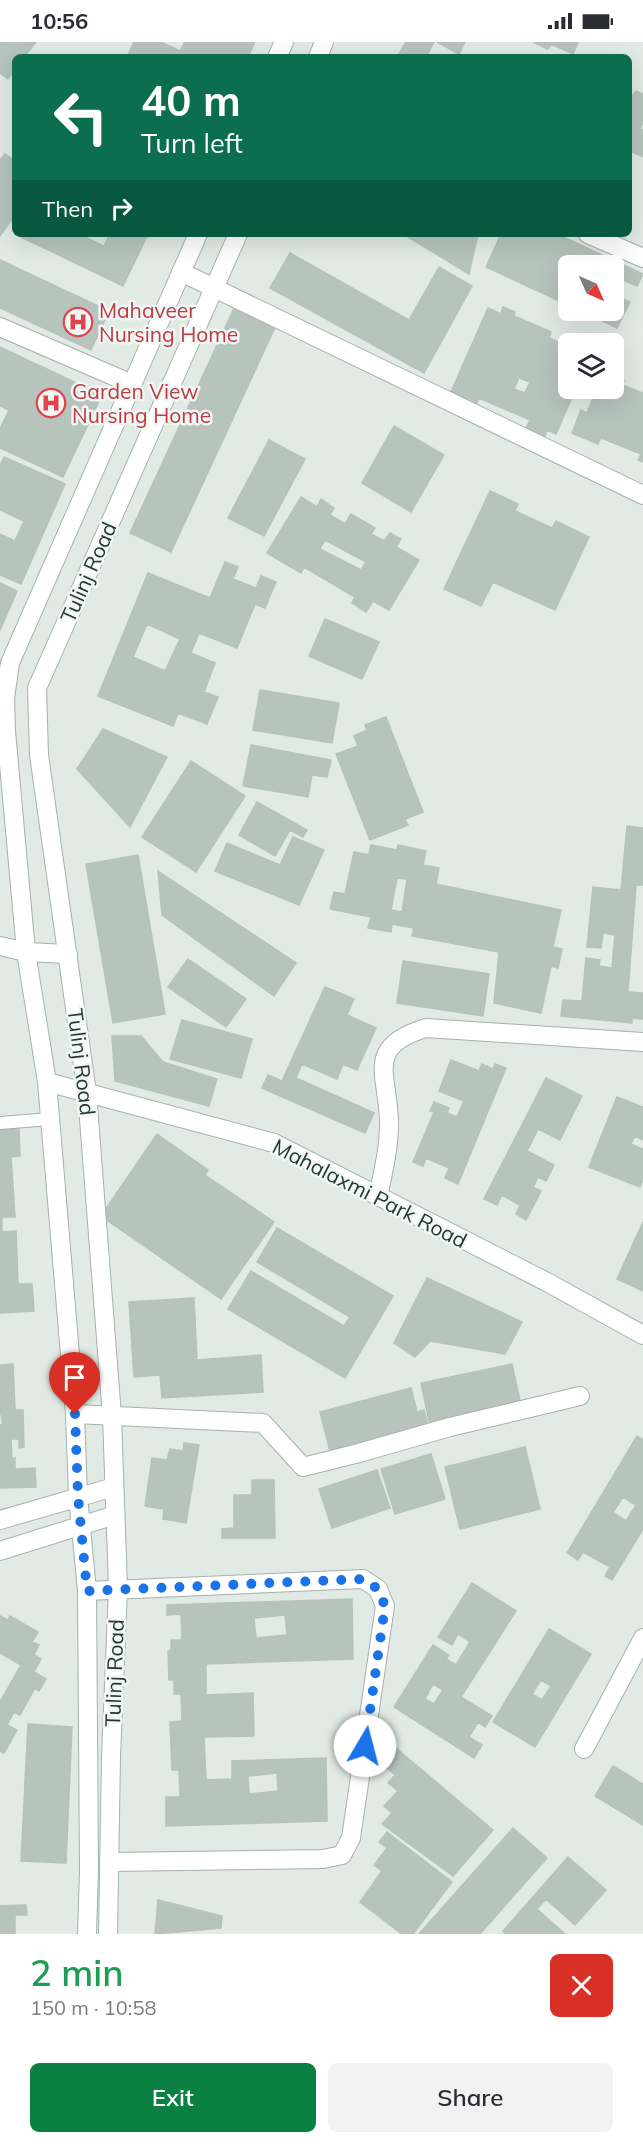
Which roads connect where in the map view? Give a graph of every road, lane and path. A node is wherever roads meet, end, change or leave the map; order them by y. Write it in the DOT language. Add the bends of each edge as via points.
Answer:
graph roads {
  1 [pos="197,237"];
  2 [pos="237,237"];
  3 [pos="595,237"];
  4 [pos="643,258"];
  5 [pos="181,272"];
  6 [pos="213,289"];
  7 [pos="0,327"];
  8 [pos="132,384"];
  9 [pos="643,495"];
  10 [pos="0,946"];
  11 [pos="26,952"];
  12 [pos="68,954"];
  13 [pos="643,1042"];
  14 [pos="47,1082"];
  15 [pos="87,1093"];
  16 [pos="50,1119"];
  17 [pos="0,1123"];
  18 [pos="378,1197"];
  19 [pos="643,1335"];
  20 [pos="580,1396"];
  21 [pos="75,1414"];
  22 [pos="112,1416"];
  23 [pos="114,1487"];
  24 [pos="78,1496"];
  25 [pos="115,1515"];
  26 [pos="0,1520"];
  27 [pos="81,1525"];
  28 [pos="0,1551"];
  29 [pos="118,1588"];
  30 [pos="87,1591"];
  31 [pos="641,1646"];
  32 [pos="584,1749"];
  33 [pos="109,1862"];
  34 [pos="87,1934"];
  35 [pos="108,1934"];
  1 -- 5 [label="main road, Tulinj Road"];
  2 -- 6 [label="main road, Tulinj Road"];
  3 -- 4 [label="main road"];
  5 -- 6 [label="main road"];
  5 -- 8 [label="main road, Tulinj Road"];
  6 -- 9 [label="main road"];
  6 -- 12 [label="main road, Tulinj Road" via="37,688 39,755"];
  7 -- 8 [label="main road"];
  8 -- 11 [label="main road, Tulinj Road" via="10,663 6,731"];
  10 -- 11 [label="main road"];
  11 -- 12 [label="main road"];
  11 -- 14 [label="main road, Tulinj Road"];
  12 -- 15 [label="main road, Tulinj Road"];
  13 -- 18 [label="main road" via="426,1028 406,1034 393,1043 382,1063 389,1142"];
  14 -- 15 [label="main road, Mahalaxmi Park Road"];
  14 -- 16 [label="main road, Tulinj Road"];
  15 -- 18 [label="main road, Mahalaxmi Park Road" via="274,1143"];
  15 -- 22 [label="main road, Tulinj Road"];
  16 -- 17 [label="lane"];
  16 -- 21 [label="main road, Tulinj Road"];
  18 -- 19 [label="main road, Mahalaxmi Park Road"];
  20 -- 22 [label="main road" via="303,1467 263,1423"];
  21 -- 22 [label="main road"];
  21 -- 24 [label="main road, Tulinj Road"];
  22 -- 23 [label="main road, Tulinj Road"];
  23 -- 24 [label="main road"];
  23 -- 25 [label="main road, Tulinj Road"];
  24 -- 26 [label="main road"];
  24 -- 27 [label="main road, Tulinj Road"];
  25 -- 27 [label="main road"];
  25 -- 29 [label="main road, Tulinj Road"];
  27 -- 28 [label="main road"];
  27 -- 30 [label="main road, Tulinj Road"];
  29 -- 30 [label="main road"];
  29 -- 33 [label="main road, Tulinj Road"];
  29 -- 33 [label="main road" via="363,1579 378,1589 385,1606 351,1838 342,1855 323,1859"];
  30 -- 34 [label="main road, Tulinj Road"];
  31 -- 32 [label="main road"];
  33 -- 35 [label="main road, Tulinj Road"];
}
